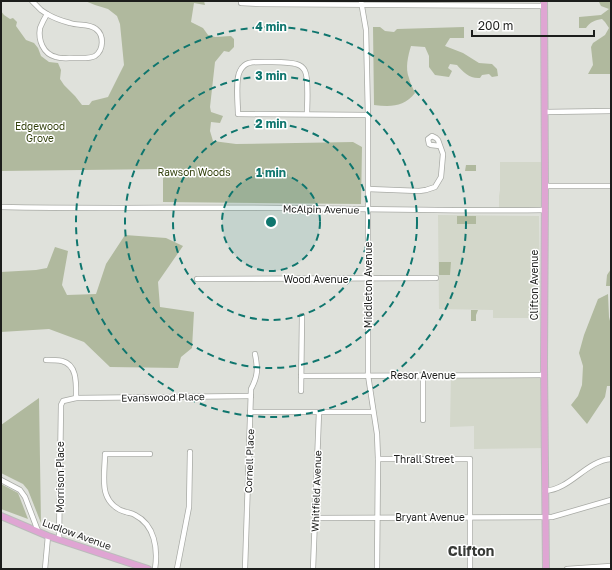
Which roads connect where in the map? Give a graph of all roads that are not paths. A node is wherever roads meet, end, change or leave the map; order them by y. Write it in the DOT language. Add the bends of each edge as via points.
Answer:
graph roads {
  1 [pos="32,1"];
  2 [pos="241,3"];
  3 [pos="361,3"];
  4 [pos="544,3"];
  5 [pos="47,14"];
  6 [pos="611,111"];
  7 [pos="545,112"];
  8 [pos="307,114"];
  9 [pos="368,115"];
  10 [pos="440,146"];
  11 [pos="545,186"];
  12 [pos="611,186"];
  13 [pos="368,189"];
  14 [pos="1,207"];
  15 [pos="368,209"];
  16 [pos="545,210"];
  17 [pos="436,278"];
  18 [pos="197,279"];
  19 [pos="368,279"];
  20 [pos="302,316"];
  21 [pos="255,354"];
  22 [pos="46,360"];
  23 [pos="423,375"];
  24 [pos="544,375"];
  25 [pos="301,376"];
  26 [pos="368,376"];
  27 [pos="301,391"];
  28 [pos="251,396"];
  29 [pos="76,398"];
  30 [pos="250,412"];
  31 [pos="319,412"];
  32 [pos="373,412"];
  33 [pos="423,420"];
  34 [pos="190,452"];
  35 [pos="150,454"];
  36 [pos="378,459"];
  37 [pos="611,459"];
  38 [pos="1,480"];
  39 [pos="545,490"];
  40 [pos="611,500"];
  41 [pos="1,516"];
  42 [pos="470,517"];
  43 [pos="546,517"];
  44 [pos="315,518"];
  45 [pos="378,518"];
  46 [pos="38,531"];
  47 [pos="48,536"];
  48 [pos="59,539"];
  49 [pos="611,566"];
  50 [pos="46,569"];
  51 [pos="147,569"];
  52 [pos="155,569"];
  53 [pos="177,569"];
  54 [pos="245,569"];
  55 [pos="313,569"];
  56 [pos="377,569"];
  57 [pos="470,569"];
  58 [pos="546,569"];
  59 [pos="567,569"];
  1 -- 5 [label="street"];
  2 -- 3 [label="street"];
  3 -- 4 [label="street"];
  3 -- 9 [label="street, Middleton Avenue" via="366,30"];
  4 -- 7 [label="main road, Clifton Avenue"];
  5 -- 5 [label="street" via="40,27 40,37 43,47 49,54 58,58 89,58 97,54 102,40 95,27 70,24"];
  6 -- 7 [label="street"];
  7 -- 11 [label="main road, Clifton Avenue"];
  8 -- 8 [label="street" via="307,76 300,66 294,63 254,62 242,67 238,74 238,114"];
  8 -- 9 [label="street"];
  9 -- 13 [label="street, Middleton Avenue"];
  10 -- 13 [label="street" via="443,154 442,172 436,187 419,191"];
  11 -- 12 [label="street"];
  11 -- 16 [label="main road, Clifton Avenue"];
  13 -- 15 [label="street, Middleton Avenue"];
  14 -- 15 [label="street, McAlpin Avenue"];
  15 -- 16 [label="street, McAlpin Avenue"];
  15 -- 19 [label="street, Middleton Avenue"];
  16 -- 24 [label="main road, Clifton Avenue"];
  17 -- 19 [label="street, Wood Avenue"];
  18 -- 19 [label="street, Wood Avenue"];
  19 -- 26 [label="street, Middleton Avenue"];
  20 -- 25 [label="street"];
  21 -- 28 [label="street, Cornell Place" via="258,365"];
  22 -- 29 [label="street" via="61,361 72,368"];
  23 -- 24 [label="street, Resor Avenue"];
  23 -- 26 [label="street, Resor Avenue"];
  23 -- 33 [label="street"];
  24 -- 39 [label="main road, Clifton Avenue"];
  25 -- 26 [label="street, Resor Avenue"];
  25 -- 27 [label="street"];
  26 -- 32 [label="street, Middleton Avenue"];
  28 -- 29 [label="street, Evanswood Place"];
  28 -- 30 [label="street, Cornell Place"];
  29 -- 48 [label="street, Morrison Place" via="63,401 61,405"];
  30 -- 31 [label="street"];
  30 -- 54 [label="street, Cornell Place"];
  31 -- 32 [label="street"];
  31 -- 44 [label="street, Whitfield Avenue"];
  32 -- 36 [label="street, Middleton Avenue"];
  34 -- 53 [label="street" via="189,507"];
  35 -- 52 [label="street" via="105,454 104,487 112,504 136,515 149,527 155,543"];
  36 -- 42 [label="street, Thrall Street" via="470,459"];
  36 -- 45 [label="street, Middleton Avenue"];
  37 -- 39 [label="street" via="600,461 559,488"];
  38 -- 46 [label="street" via="20,490"];
  39 -- 43 [label="main road, Clifton Avenue"];
  40 -- 43 [label="street, Bryant Avenue"];
  41 -- 46 [label="main road, Ludlow Avenue"];
  42 -- 43 [label="street, Bryant Avenue"];
  42 -- 45 [label="street, Bryant Avenue"];
  42 -- 57 [label="street"];
  43 -- 58 [label="main road, Clifton Avenue"];
  44 -- 45 [label="street, Bryant Avenue"];
  44 -- 55 [label="street, Whitfield Avenue"];
  45 -- 56 [label="street, Middleton Avenue"];
  46 -- 47 [label="main road, Ludlow Avenue"];
  47 -- 48 [label="main road, Ludlow Avenue"];
  47 -- 50 [label="street"];
  48 -- 51 [label="main road, Ludlow Avenue"];
  49 -- 59 [label="street"];
}
